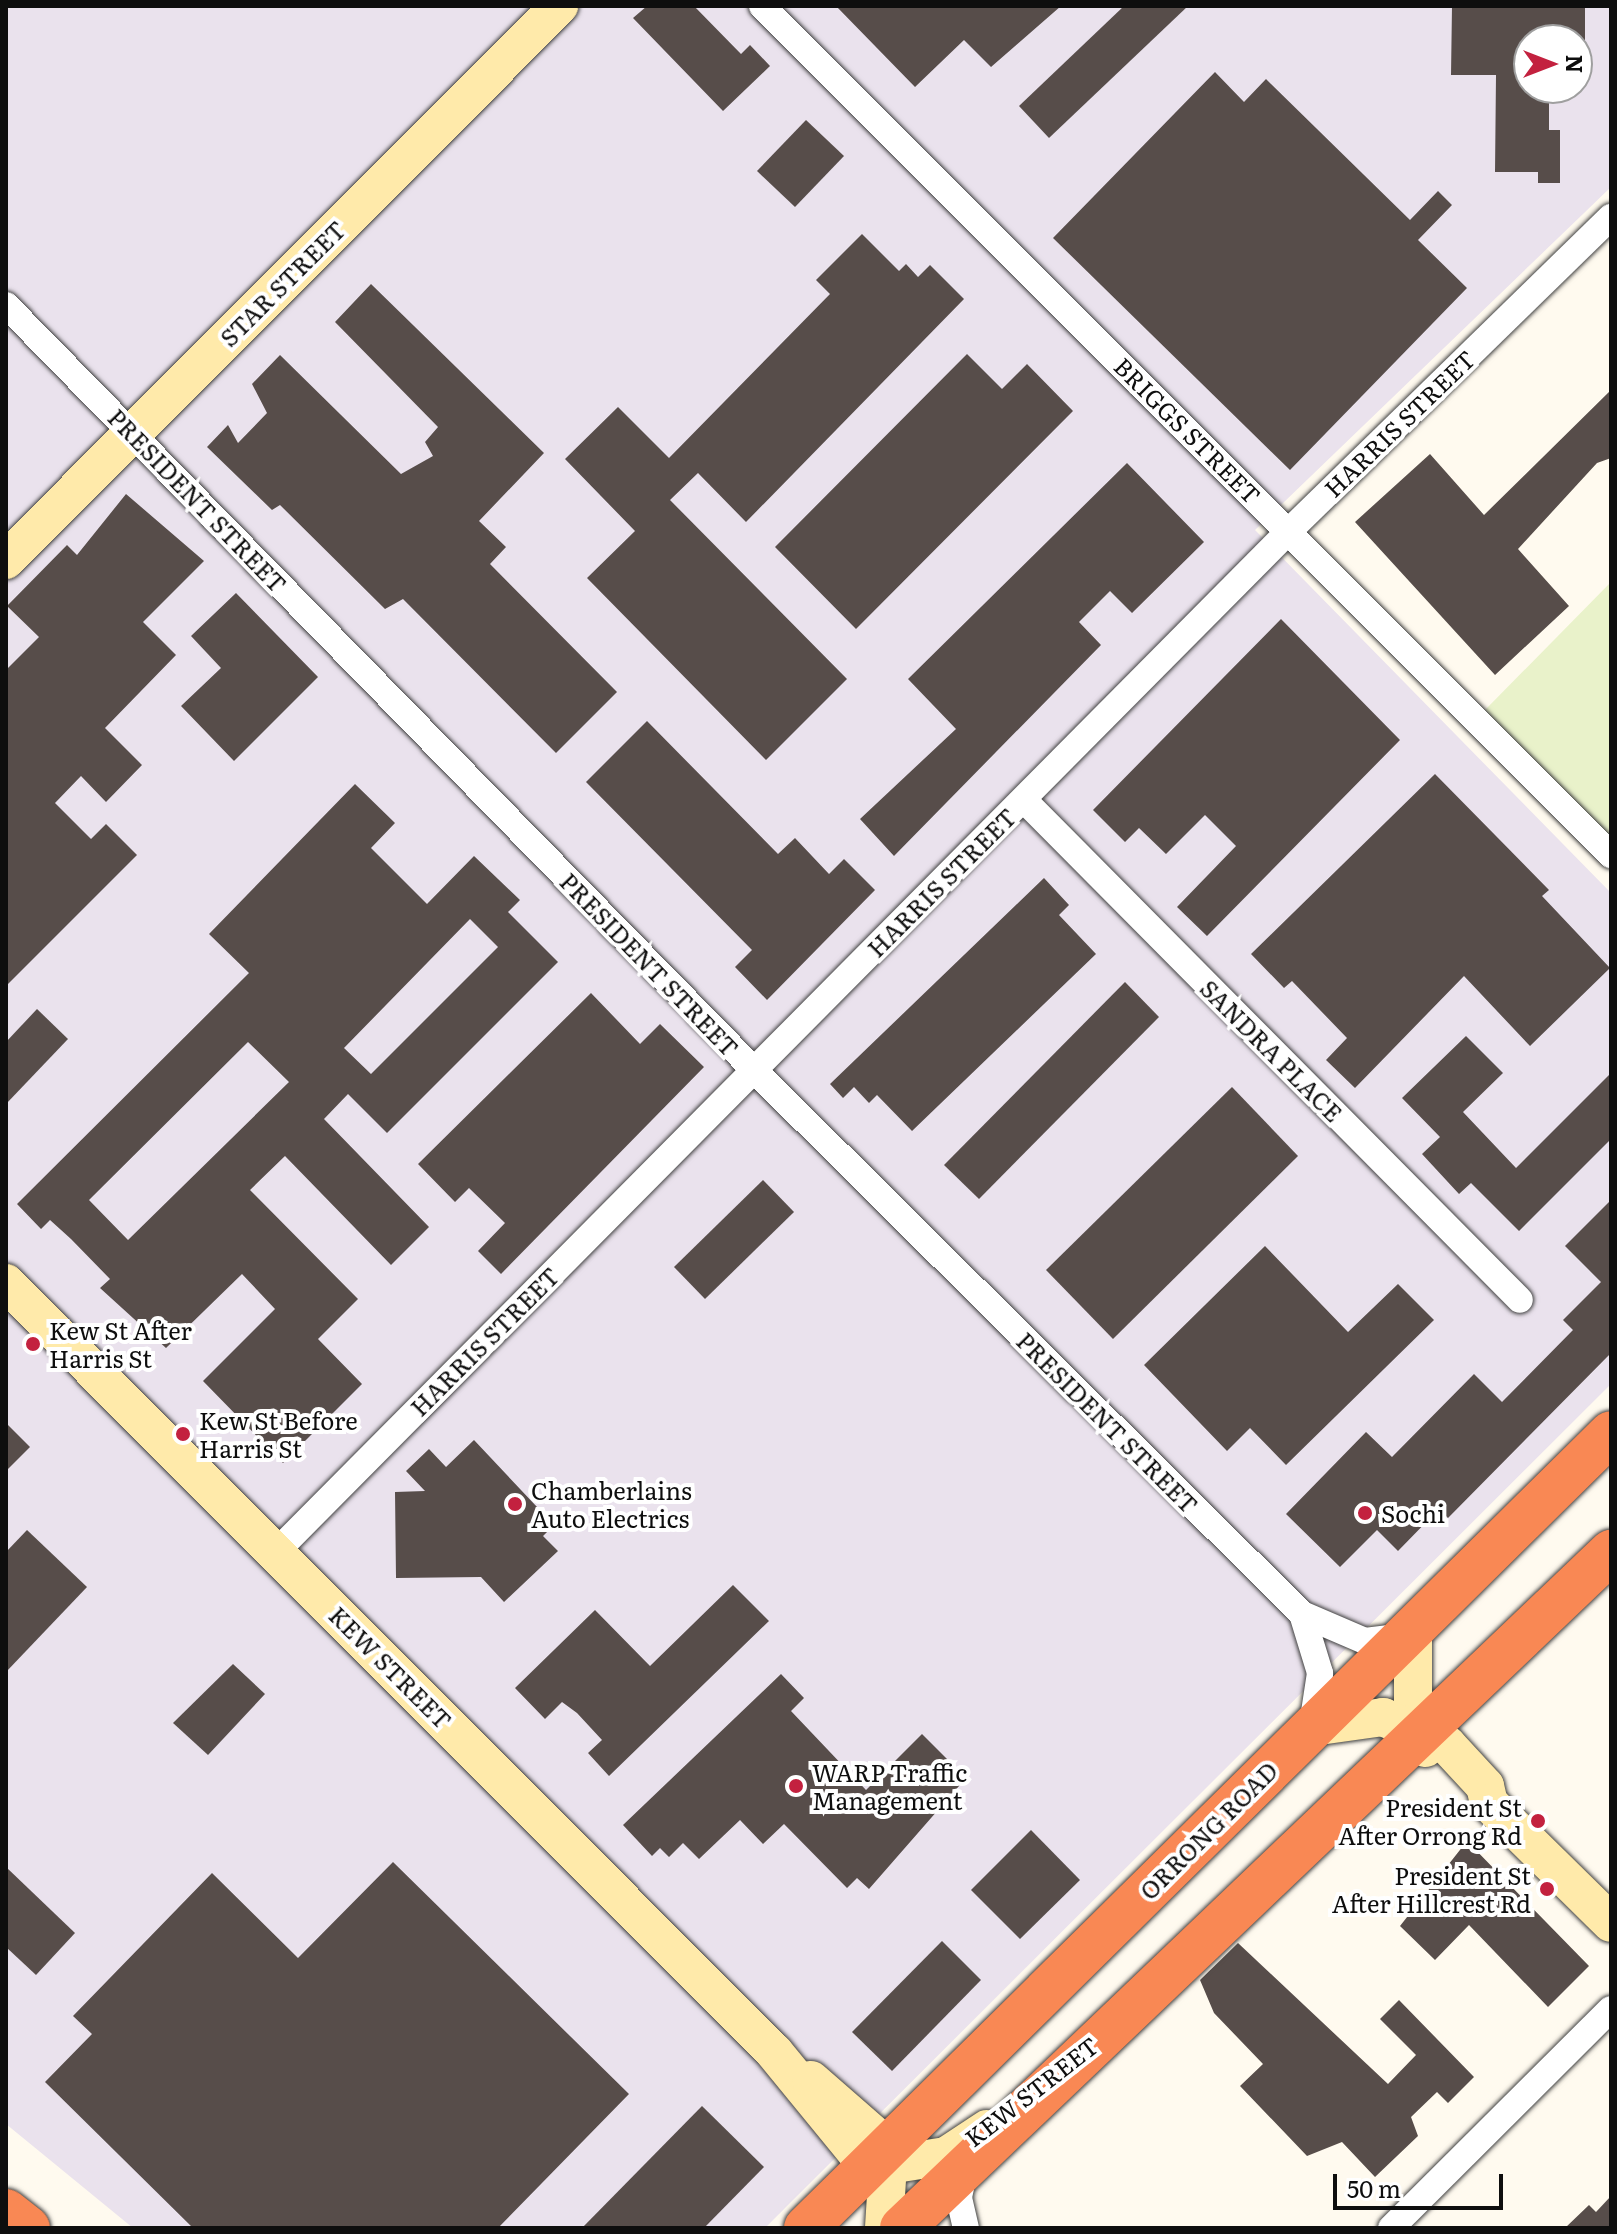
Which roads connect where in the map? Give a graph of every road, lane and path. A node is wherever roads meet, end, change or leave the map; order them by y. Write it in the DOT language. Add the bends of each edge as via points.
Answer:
graph roads {
  1 [pos="559,6"];
  2 [pos="762,6"];
  3 [pos="1611,217"];
  4 [pos="6,305"];
  5 [pos="133,432"];
  6 [pos="1289,531"];
  7 [pos="6,560"];
  8 [pos="1024,800"];
  9 [pos="1611,855"];
  10 [pos="753,1069"];
  11 [pos="6,1283"];
  12 [pos="1520,1300"];
  13 [pos="1611,1433"];
  14 [pos="276,1552"];
  15 [pos="1611,1552"];
  16 [pos="1302,1614"];
  17 [pos="1413,1634"];
  18 [pos="1312,1727"];
  19 [pos="1422,1737"];
  20 [pos="1611,1923"];
  21 [pos="1611,2009"];
  22 [pos="1123,2018"];
  23 [pos="882,2162"];
  24 [pos="965,2169"];
  25 [pos="6,2211"];
  26 [pos="28,2228"];
  27 [pos="806,2228"];
  28 [pos="884,2228"];
  29 [pos="902,2228"];
  30 [pos="966,2228"];
  31 [pos="1391,2228"];
  1 -- 5 [label="street, STAR STREET"];
  2 -- 6 [label="street, BRIGGS STREET"];
  3 -- 6 [label="street, HARRIS STREET"];
  4 -- 5 [label="street, PRESIDENT STREET"];
  5 -- 7 [label="street, STAR STREET"];
  5 -- 10 [label="street, PRESIDENT STREET"];
  6 -- 8 [label="street, HARRIS STREET"];
  6 -- 9 [label="street, BRIGGS STREET"];
  8 -- 10 [label="street, HARRIS STREET"];
  8 -- 12 [label="street, SANDRA PLACE"];
  10 -- 14 [label="street, HARRIS STREET"];
  10 -- 16 [label="street, PRESIDENT STREET"];
  11 -- 14 [label="street, KEW STREET"];
  13 -- 17 [label="highway, ORRONG ROAD"];
  14 -- 23 [label="street, KEW STREET"];
  15 -- 19 [label="highway"];
  16 -- 17 [label="street, PRESIDENT STREET" via="1365,1641"];
  16 -- 18 [label="street, PRESIDENT STREET" via="1320,1673"];
  17 -- 18 [label="highway, ORRONG ROAD"];
  17 -- 19 [label="street" via="1413,1710"];
  18 -- 19 [label="street" via="1383,1717"];
  18 -- 23 [label="highway, ORRONG ROAD"];
  19 -- 20 [label="street" via="1447,1745 1485,1786 1489,1803"];
  19 -- 22 [label="highway"];
  21 -- 31 [label="street"];
  22 -- 23 [label="street, KEW STREET" via="976,2138 946,2156"];
  22 -- 24 [label="highway"];
  23 -- 27 [label="highway, ORRONG ROAD"];
  23 -- 28 [label="street"];
  24 -- 29 [label="highway"];
  24 -- 30 [label="street, KEW STREET" via="959,2198"];
  25 -- 26 [label="highway"];
}
